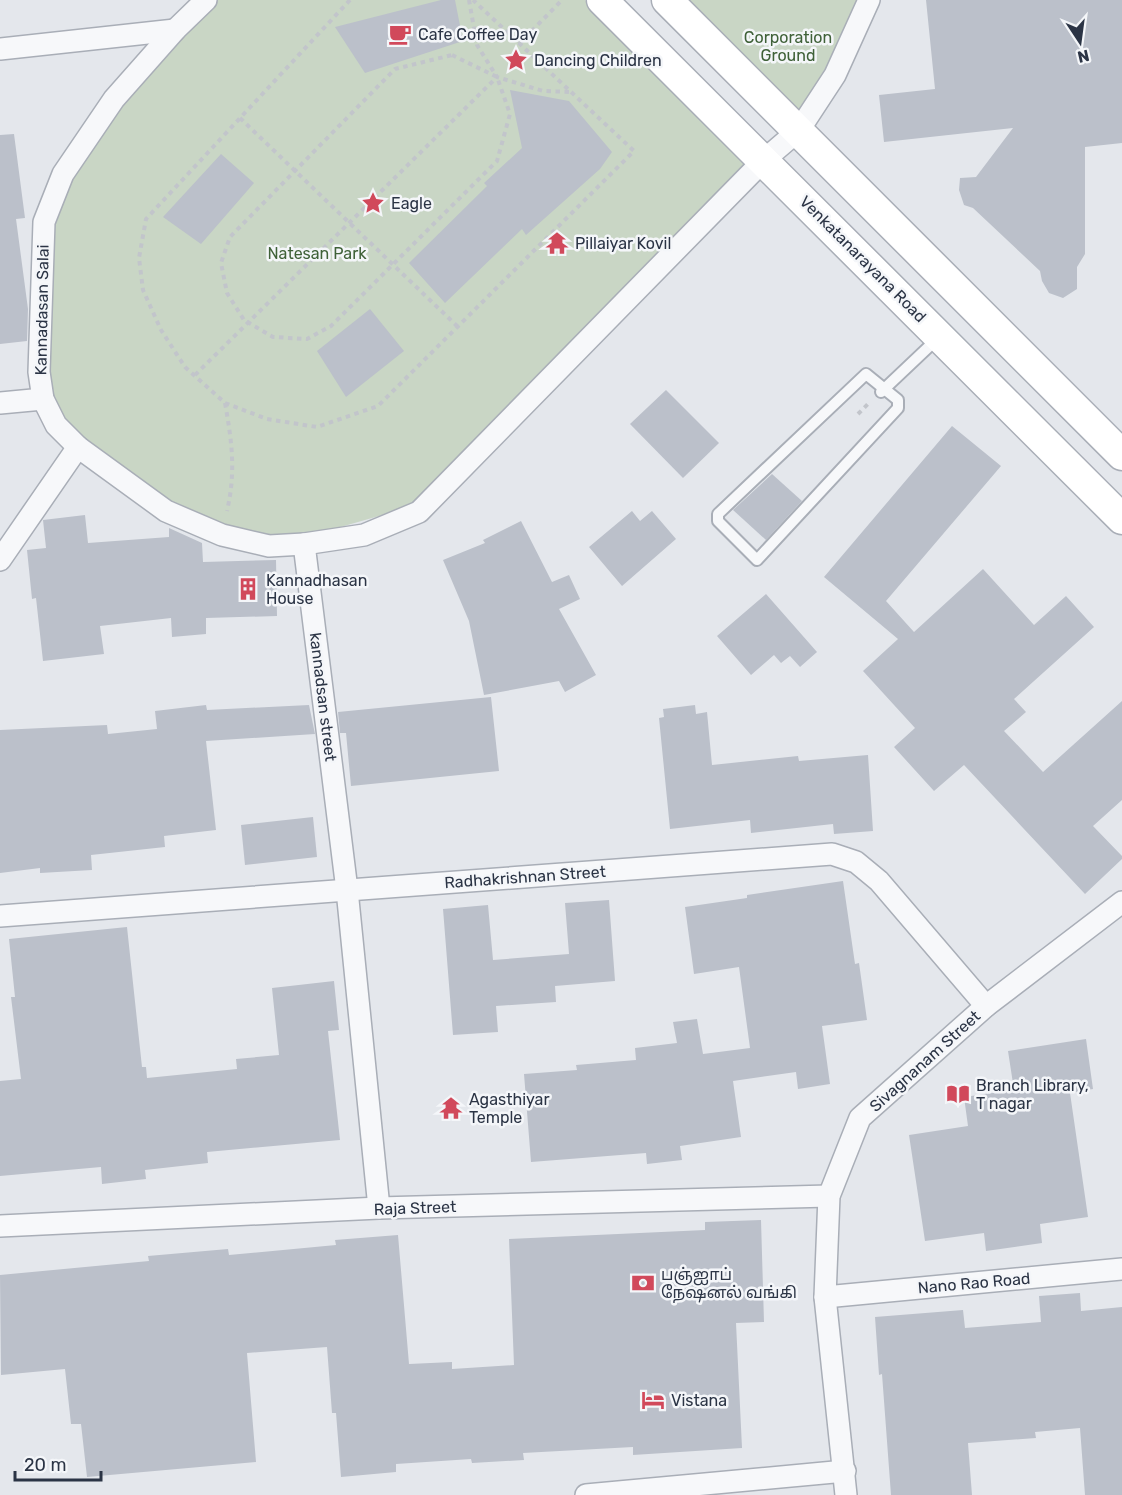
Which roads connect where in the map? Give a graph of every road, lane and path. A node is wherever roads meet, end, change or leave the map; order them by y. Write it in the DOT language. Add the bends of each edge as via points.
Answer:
graph roads {
  1 [pos="206,0"];
  2 [pos="350,0"];
  3 [pos="471,0"];
  4 [pos="562,0"];
  5 [pos="602,0"];
  6 [pos="667,0"];
  7 [pos="869,0"];
  8 [pos="175,30"];
  9 [pos="519,44"];
  10 [pos="0,49"];
  11 [pos="497,77"];
  12 [pos="572,92"];
  13 [pos="240,118"];
  14 [pos="799,130"];
  15 [pos="764,160"];
  16 [pos="296,170"];
  17 [pos="350,222"];
  18 [pos="393,264"];
  19 [pos="248,323"];
  20 [pos="457,326"];
  21 [pos="939,337"];
  22 [pos="195,375"];
  23 [pos="885,387"];
  24 [pos="43,399"];
  25 [pos="0,403"];
  26 [pos="225,403"];
  27 [pos="78,447"];
  28 [pos="1122,455"];
  29 [pos="1122,519"];
  30 [pos="222,535"];
  31 [pos="304,544"];
  32 [pos="0,560"];
  33 [pos="347,890"];
  34 [pos="1122,902"];
  35 [pos="0,916"];
  36 [pos="986,1006"];
  37 [pos="829,1196"];
  38 [pos="379,1208"];
  39 [pos="0,1226"];
  40 [pos="1122,1269"];
  41 [pos="825,1297"];
  42 [pos="845,1471"];
  43 [pos="586,1495"];
  44 [pos="846,1495"];
  1 -- 8 [label="street, Kannadasan Salai"];
  2 -- 13 [label="path"];
  3 -- 9 [label="path"];
  3 -- 11 [label="path" via="477,45"];
  4 -- 9 [label="path"];
  5 -- 15 [label="main road, Venkatanarayana Road"];
  6 -- 14 [label="main road"];
  7 -- 14 [label="street" via="835,75"];
  8 -- 10 [label="street"];
  8 -- 24 [label="street, Kannadasan Salai" via="114,99 63,174 44,222 39,372"];
  9 -- 12 [label="path"];
  11 -- 12 [label="path" via="543,91"];
  11 -- 16 [label="path" via="452,55 395,69"];
  11 -- 17 [label="path"];
  11 -- 18 [label="path" via="510,114 497,161"];
  12 -- 20 [label="path" via="634,151"];
  13 -- 16 [label="path"];
  13 -- 22 [label="path" via="146,219 139,258 143,290 160,330"];
  14 -- 15 [label="street"];
  14 -- 28 [label="main road"];
  15 -- 21 [label="main road, Venkatanarayana Road"];
  15 -- 31 [label="street" via="419,512 364,535"];
  16 -- 17 [label="path"];
  16 -- 19 [label="path" via="230,237 221,263 226,293"];
  17 -- 18 [label="path"];
  17 -- 19 [label="path"];
  18 -- 19 [label="path" via="331,326 307,339 273,337"];
  18 -- 20 [label="path"];
  19 -- 22 [label="path"];
  20 -- 26 [label="path" via="378,406 317,427 267,419"];
  21 -- 23 [label="lane"];
  21 -- 29 [label="main road, Venkatanarayana Road"];
  22 -- 26 [label="path"];
  23 -- 23 [label="lane" via="866,374 718,514 718,521 756,559 898,408 898,399"];
  24 -- 25 [label="street"];
  24 -- 27 [label="street, Kannadasan Salai" via="56,425"];
  26 -- 30 [label="path" via="233,447 231,492"];
  27 -- 30 [label="street, Kannadasan Salai" via="166,511"];
  27 -- 32 [label="street"];
  30 -- 31 [label="street, Kannadasan Salai" via="269,546"];
  31 -- 33 [label="street, kannadsan street"];
  33 -- 35 [label="street, Radhakrishnan Street"];
  33 -- 36 [label="street, Radhakrishnan Street" via="832,854 856,862 879,881"];
  33 -- 38 [label="street, kannadsan street"];
  34 -- 36 [label="street, Sivagnanam Street"];
  36 -- 37 [label="street, Sivagnanam Street" via="860,1118"];
  37 -- 38 [label="street, Raja Street"];
  37 -- 41 [label="street, Sivagnanam Street"];
  38 -- 39 [label="street, Raja Street"];
  40 -- 41 [label="street, Nano Rao Road"];
  41 -- 42 [label="street, Sivagnanam Street"];
  42 -- 43 [label="street"];
  42 -- 44 [label="street, Sivagnanam Street"];
}
